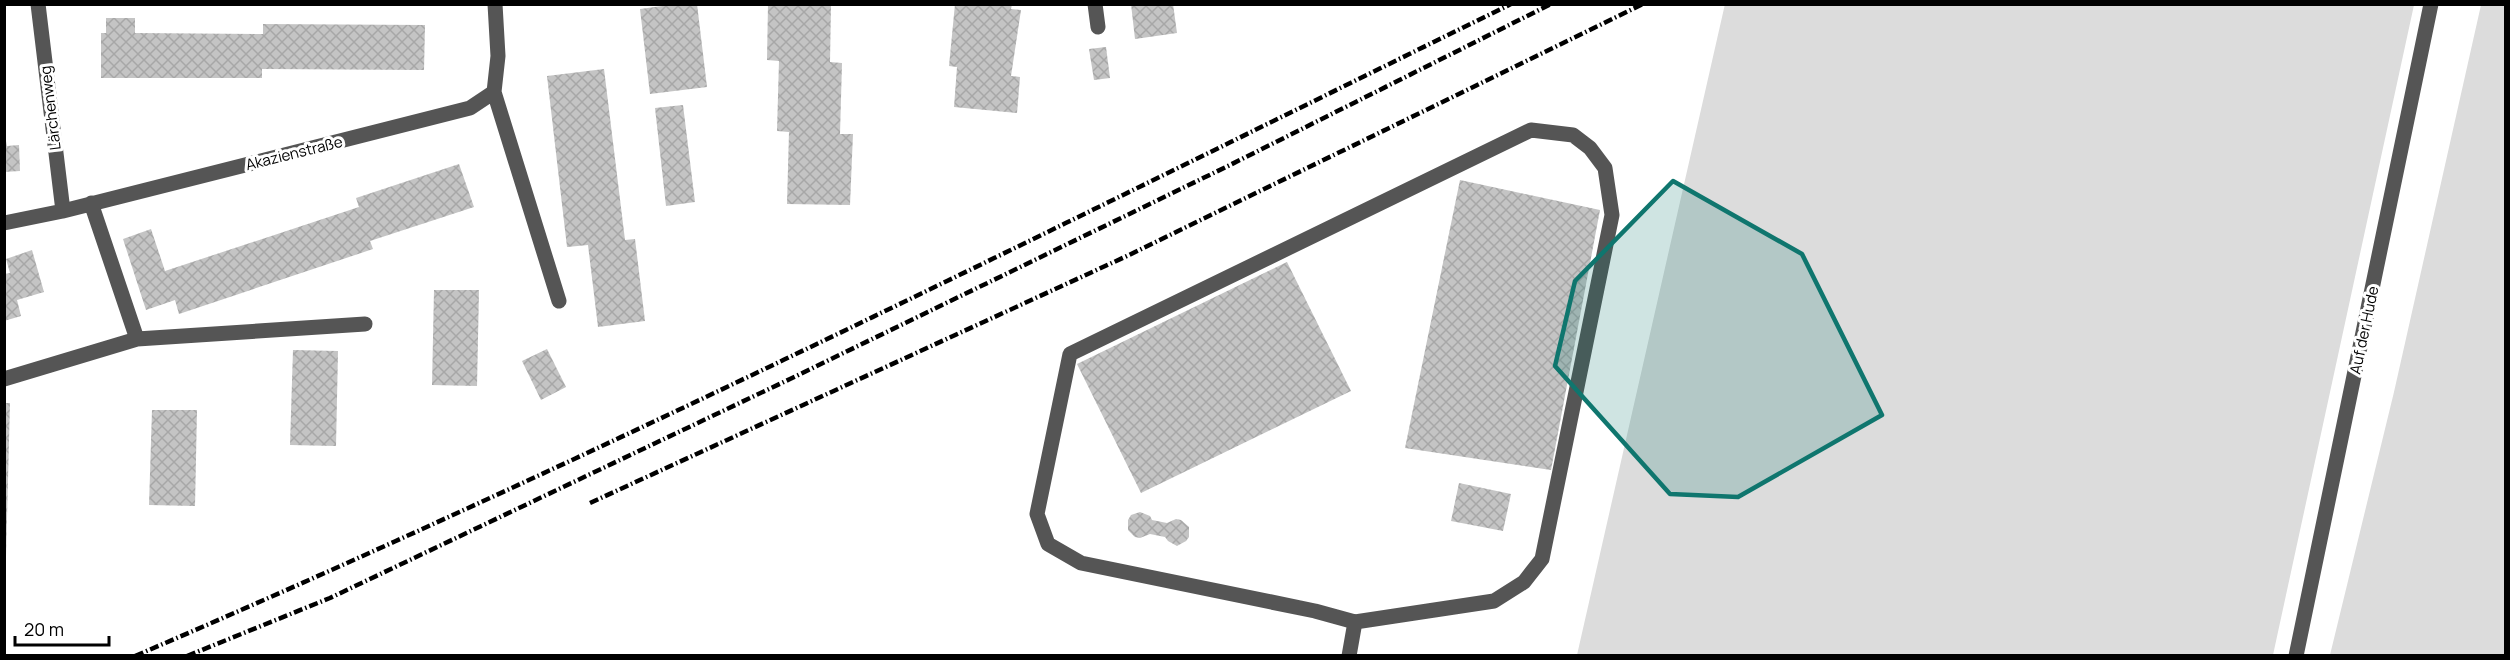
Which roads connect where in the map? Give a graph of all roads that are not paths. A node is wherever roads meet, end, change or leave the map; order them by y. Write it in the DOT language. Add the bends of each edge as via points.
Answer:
graph roads {
  1 [pos="38,4"];
  2 [pos="495,4"];
  3 [pos="1095,4"];
  4 [pos="2431,4"];
  5 [pos="1098,27"];
  6 [pos="494,92"];
  7 [pos="91,203"];
  8 [pos="63,211"];
  9 [pos="4,223"];
  10 [pos="559,301"];
  11 [pos="365,324"];
  12 [pos="137,339"];
  13 [pos="4,379"];
  14 [pos="1355,622"];
  15 [pos="1349,656"];
  16 [pos="2296,656"];
  1 -- 8 [label="street, Lärchenweg"];
  2 -- 6 [label="street" via="498,56"];
  3 -- 5 [label="street"];
  4 -- 16 [label="street, Auf der Hude"];
  6 -- 7 [label="street, Akazienstraße" via="470,108"];
  6 -- 10 [label="street"];
  7 -- 8 [label="street, Akazienstraße"];
  7 -- 12 [label="street"];
  8 -- 9 [label="street, Akazienstraße"];
  11 -- 12 [label="street"];
  12 -- 13 [label="street"];
  14 -- 14 [label="street" via="1494,601 1524,582 1542,559 1612,215 1605,168 1590,148 1573,135 1531,130 1070,354 1037,514 1048,544 1082,563 1315,610"];
  14 -- 15 [label="street"];
}
